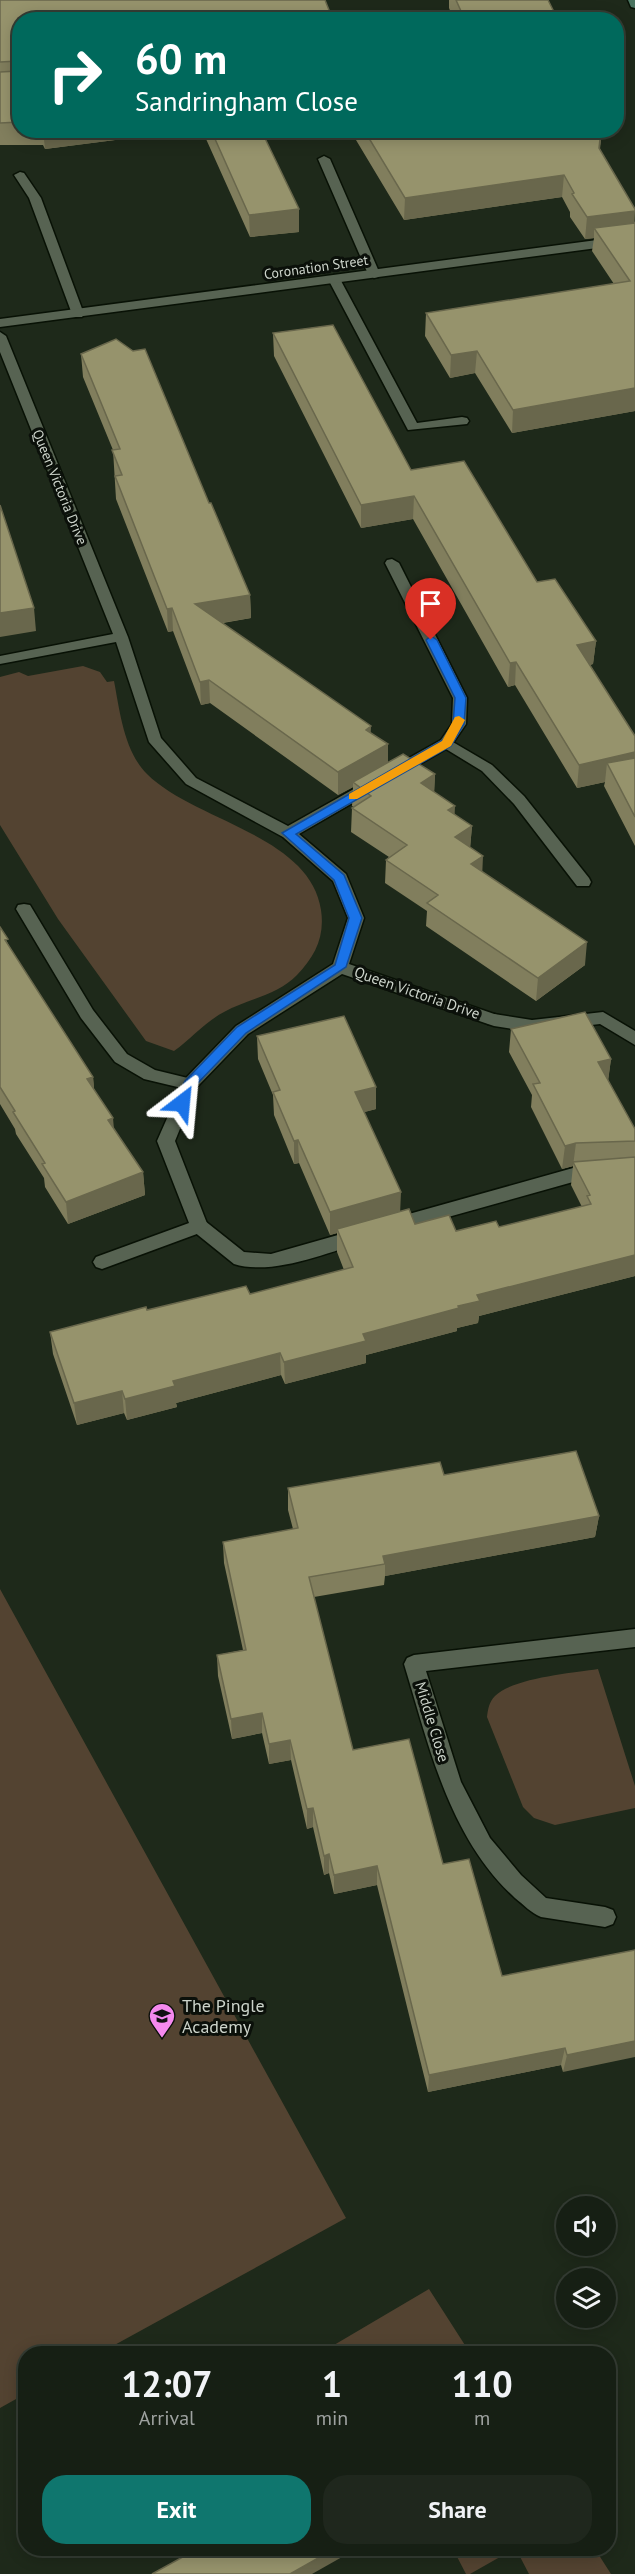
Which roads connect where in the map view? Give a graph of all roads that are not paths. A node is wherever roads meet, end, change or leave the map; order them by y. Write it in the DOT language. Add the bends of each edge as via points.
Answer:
graph roads {
  1 [pos="633,0"];
  2 [pos="635,6"];
  3 [pos="324,159"];
  4 [pos="20,175"];
  5 [pos="635,239"];
  6 [pos="375,274"];
  7 [pos="334,279"];
  8 [pos="78,314"];
  9 [pos="0,323"];
  10 [pos="0,336"];
  11 [pos="462,421"];
  12 [pos="392,563"];
  13 [pos="120,637"];
  14 [pos="0,660"];
  15 [pos="447,743"];
  16 [pos="288,833"];
  17 [pos="583,882"];
  18 [pos="24,909"];
  19 [pos="340,967"];
  20 [pos="635,1039"];
  21 [pos="190,1084"];
  22 [pos="635,1172"];
  23 [pos="199,1226"];
  24 [pos="102,1262"];
  25 [pos="635,1638"];
  26 [pos="605,1917"];
  1 -- 2 [label="street"];
  3 -- 6 [label="street"];
  4 -- 8 [label="street" via="35,198"];
  5 -- 6 [label="street, Coronation Street"];
  6 -- 7 [label="street, Coronation Street"];
  7 -- 8 [label="street, Coronation Street"];
  7 -- 11 [label="street" via="412,427"];
  8 -- 9 [label="street, Coronation Street"];
  10 -- 13 [label="street, Queen Victoria Drive"];
  12 -- 15 [label="street" via="460,698 459,724"];
  13 -- 14 [label="street"];
  13 -- 16 [label="street, Queen Victoria Drive" via="154,739 191,782"];
  15 -- 16 [label="street"];
  15 -- 17 [label="street" via="487,768 519,800"];
  16 -- 19 [label="street, Queen Victoria Drive" via="340,878 356,918"];
  18 -- 21 [label="street" via="87,1014 121,1058 150,1074"];
  19 -- 20 [label="street, Queen Victoria Drive" via="494,1020 532,1026 603,1018"];
  19 -- 21 [label="street, Queen Victoria Drive" via="242,1030"];
  21 -- 23 [label="street, Queen Victoria Drive" via="166,1141"];
  22 -- 23 [label="street" via="573,1175 271,1261 240,1259"];
  23 -- 24 [label="street"];
  25 -- 26 [label="street, Middle Close" via="414,1664 451,1784 483,1845 513,1882 541,1907"];
}
